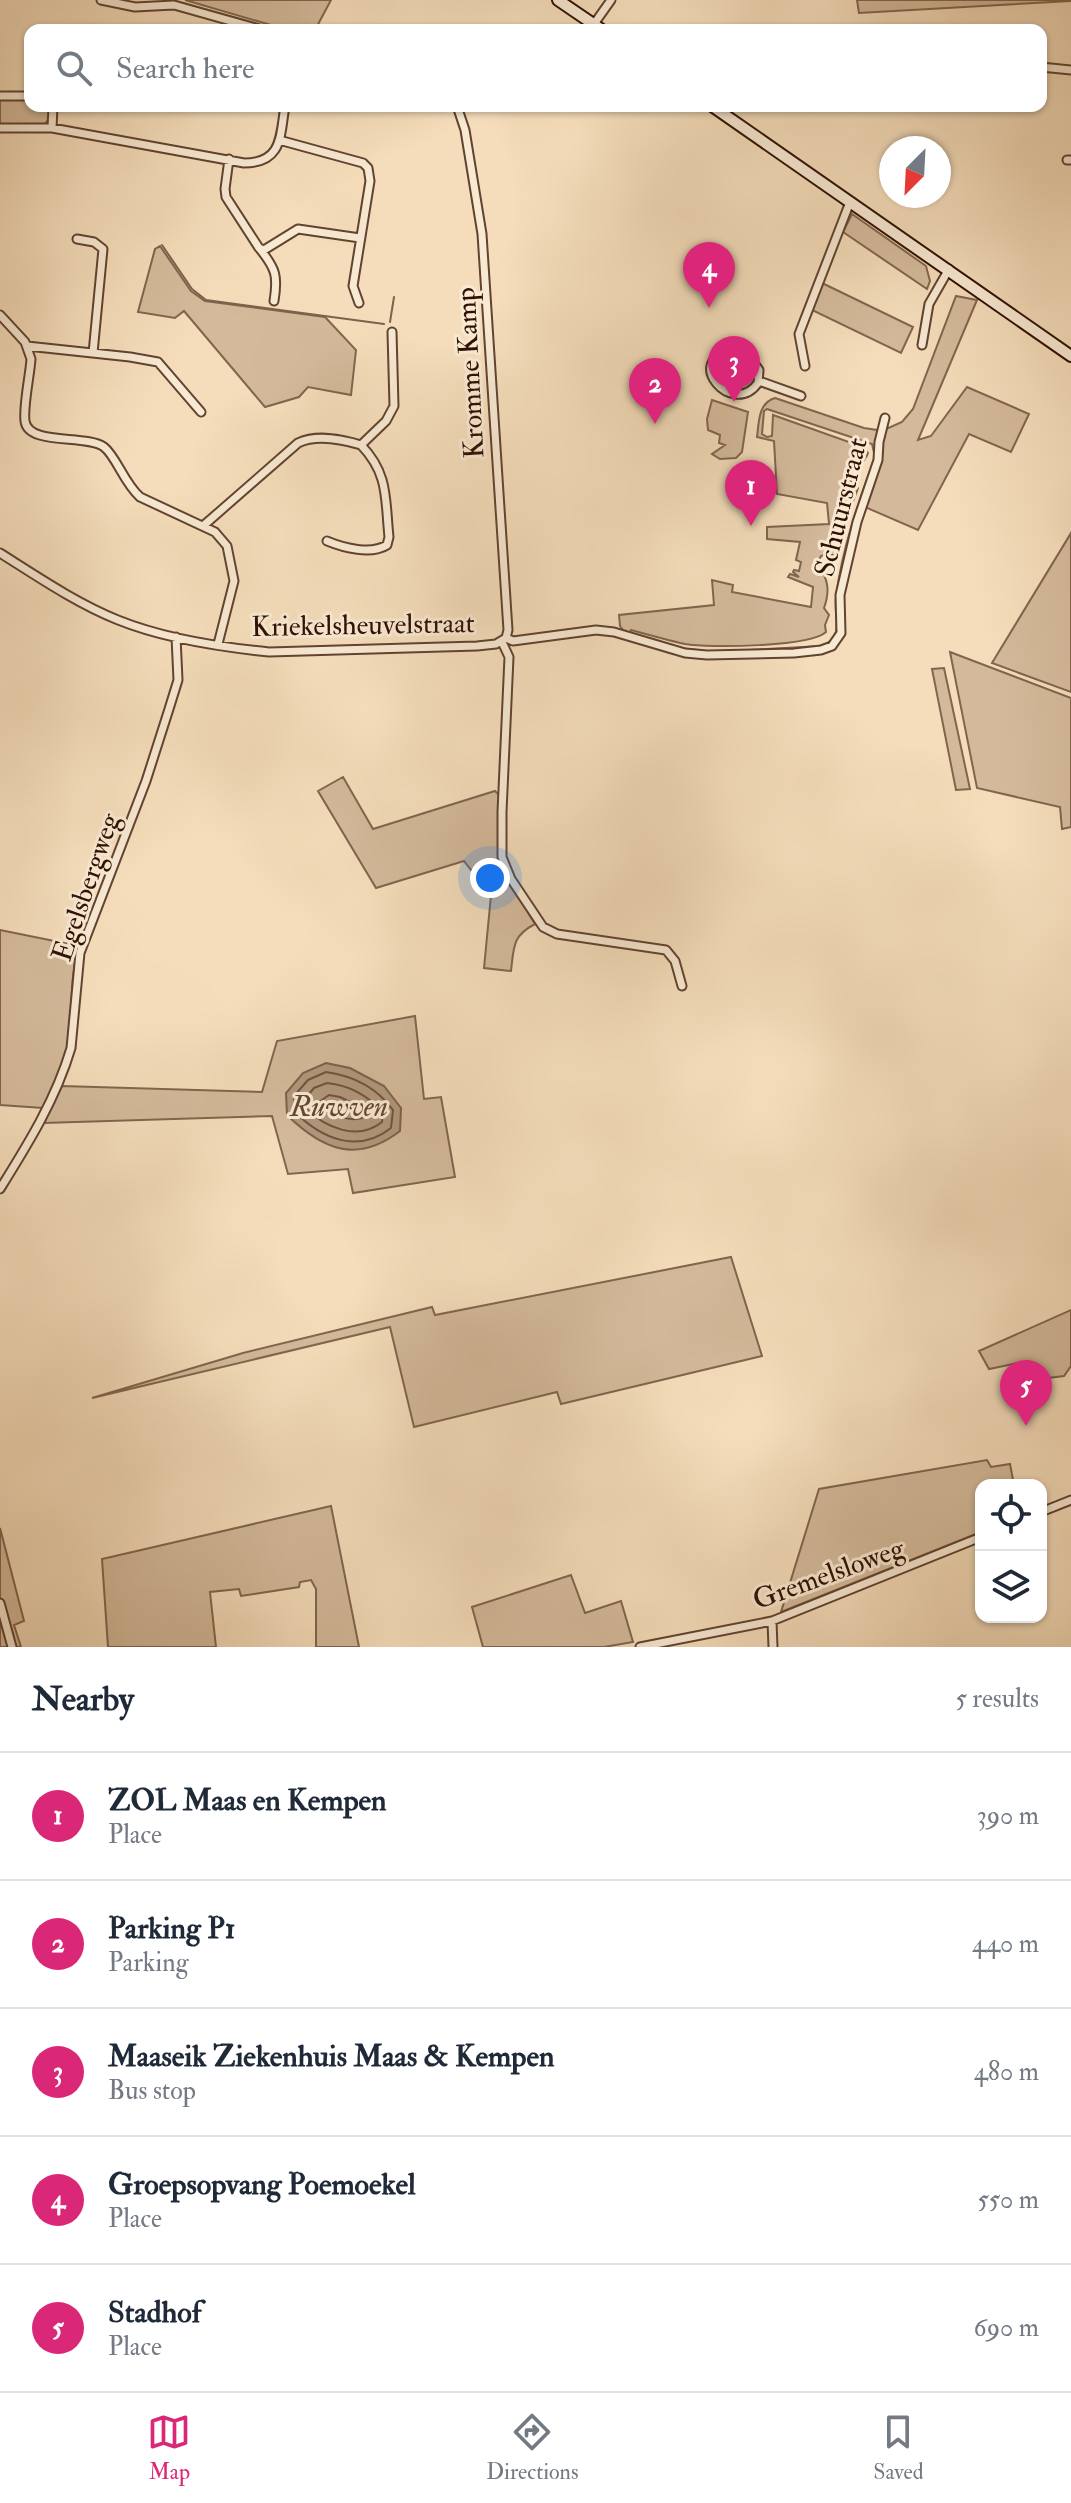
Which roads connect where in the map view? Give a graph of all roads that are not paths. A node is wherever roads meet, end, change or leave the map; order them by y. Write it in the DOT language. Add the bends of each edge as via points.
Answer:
graph roads {
  1 [pos="101,0"];
  2 [pos="558,0"];
  3 [pos="611,0"];
  4 [pos="164,2"];
  5 [pos="242,24"];
  6 [pos="594,24"];
  7 [pos="599,24"];
  8 [pos="1047,68"];
  9 [pos="1071,70"];
  10 [pos="0,96"];
  11 [pos="24,96"];
  12 [pos="53,112"];
  13 [pos="284,112"];
  14 [pos="459,112"];
  15 [pos="721,112"];
  16 [pos="0,128"];
  17 [pos="52,128"];
  18 [pos="279,140"];
  19 [pos="229,159"];
  20 [pos="850,202"];
  21 [pos="360,238"];
  22 [pos="77,239"];
  23 [pos="259,248"];
  24 [pos="949,269"];
  25 [pos="274,301"];
  26 [pos="359,303"];
  27 [pos="0,315"];
  28 [pos="392,332"];
  29 [pos="922,345"];
  30 [pos="27,346"];
  31 [pos="93,353"];
  32 [pos="1071,356"];
  33 [pos="805,366"];
  34 [pos="759,381"];
  35 [pos="801,396"];
  36 [pos="201,412"];
  37 [pos="885,418"];
  38 [pos="361,445"];
  39 [pos="203,526"];
  40 [pos="327,541"];
  41 [pos="0,553"];
  42 [pos="176,637"];
  43 [pos="504,640"];
  44 [pos="218,644"];
  45 [pos="682,986"];
  46 [pos="0,1189"];
  47 [pos="1071,1500"];
  48 [pos="1047,1510"];
  49 [pos="975,1539"];
  50 [pos="0,1603"];
  51 [pos="772,1621"];
  52 [pos="12,1647"];
  53 [pos="640,1647"];
  54 [pos="773,1647"];
  1 -- 4 [label="street" via="135,7"];
  2 -- 6 [label="main road"];
  3 -- 7 [label="street"];
  4 -- 5 [label="street"];
  8 -- 9 [label="street"];
  10 -- 11 [label="street"];
  12 -- 17 [label="street"];
  13 -- 18 [label="street"];
  14 -- 43 [label="street, Kromme Kamp" via="482,234 508,630"];
  15 -- 20 [label="main road"];
  16 -- 17 [label="street"];
  17 -- 19 [label="street"];
  18 -- 19 [label="street" via="271,157 256,163"];
  18 -- 21 [label="street" via="368,168"];
  19 -- 23 [label="street" via="226,197"];
  20 -- 24 [label="main road"];
  20 -- 33 [label="street" via="799,334"];
  21 -- 23 [label="street" via="298,229"];
  21 -- 26 [label="street" via="353,286"];
  22 -- 31 [label="street" via="103,249"];
  23 -- 25 [label="street" via="278,281"];
  24 -- 29 [label="street" via="929,304"];
  24 -- 32 [label="main road"];
  27 -- 30 [label="street"];
  28 -- 38 [label="street" via="394,406"];
  30 -- 31 [label="street"];
  30 -- 39 [label="street" via="31,359 24,420 29,430 102,445 140,497"];
  31 -- 36 [label="street" via="158,362"];
  34 -- 34 [label="street" via="756,364 735,353 722,354 712,365 713,381 735,393 750,392"];
  34 -- 35 [label="street"];
  37 -- 43 [label="street, Schuurstraat" via="840,595 841,633 832,646 794,653 707,655 603,630"];
  38 -- 39 [label="street" via="317,438 298,443"];
  38 -- 40 [label="street" via="383,477 387,545 379,550"];
  39 -- 44 [label="street" via="227,546 234,569"];
  41 -- 42 [label="street, Kriekelsheuvelstraat" via="108,615"];
  42 -- 44 [label="street, Kriekelsheuvelstraat"];
  42 -- 46 [label="street, Egelsbergweg" via="178,680 146,781 80,953 68,1058 49,1104"];
  43 -- 44 [label="street, Kriekelsheuvelstraat" via="477,646 269,652"];
  43 -- 45 [label="street, Kromme Kamp" via="509,657 502,857 511,879 543,927 557,934 666,950"];
  47 -- 48 [label="street"];
  49 -- 51 [label="street, Gremelsloweg"];
  50 -- 52 [label="street"];
  51 -- 53 [label="street, Gremelsloweg"];
  51 -- 54 [label="street"];
}
